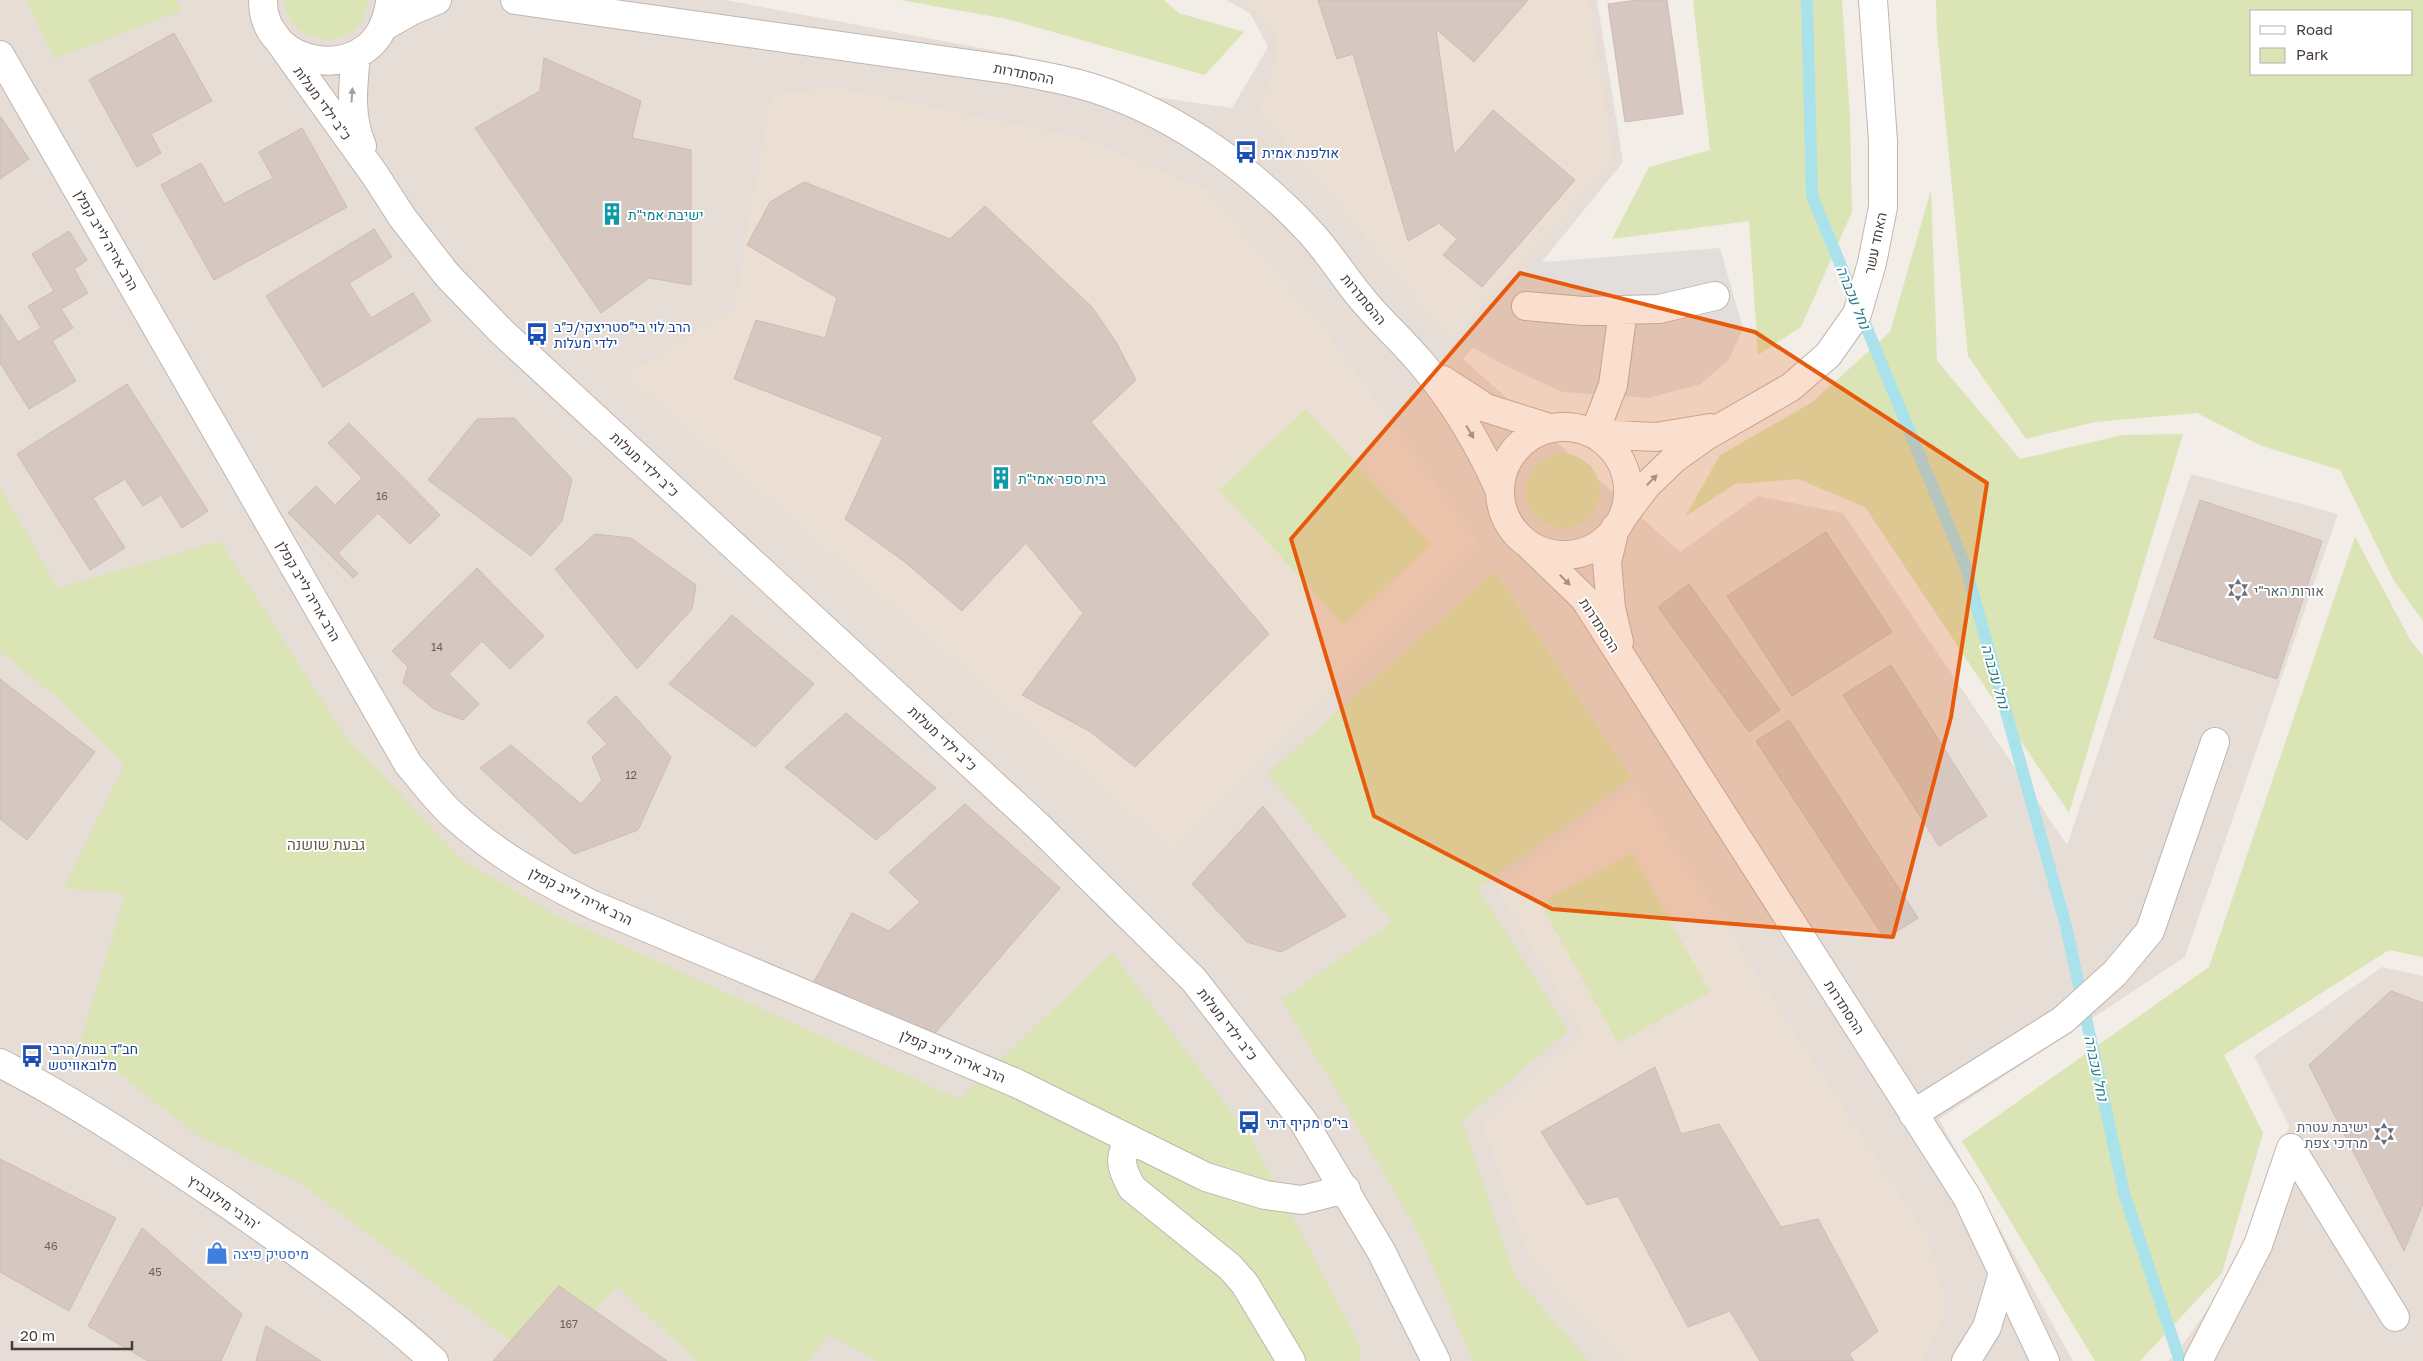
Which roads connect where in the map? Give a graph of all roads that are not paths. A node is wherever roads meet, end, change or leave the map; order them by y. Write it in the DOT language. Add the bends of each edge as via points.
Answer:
graph roads {
  1 [pos="390,0"];
  2 [pos="437,0"];
  3 [pos="518,0"];
  4 [pos="1873,0"];
  5 [pos="264,10"];
  6 [pos="384,27"];
  7 [pos="0,55"];
  8 [pos="356,55"];
  9 [pos="375,175"];
  10 [pos="1715,296"];
  11 [pos="1526,306"];
  12 [pos="1623,310"];
  13 [pos="1422,364"];
  14 [pos="1728,423"];
  15 [pos="1550,428"];
  16 [pos="1594,434"];
  17 [pos="1499,489"];
  18 [pos="1619,523"];
  19 [pos="1530,546"];
  20 [pos="1626,665"];
  21 [pos="2215,742"];
  22 [pos="0,1063"];
  23 [pos="1913,1114"];
  24 [pos="1129,1139"];
  25 [pos="1346,1190"];
  26 [pos="2002,1273"];
  27 [pos="2395,1316"];
  28 [pos="434,1361"];
  29 [pos="1291,1361"];
  30 [pos="1436,1361"];
  31 [pos="1966,1361"];
  32 [pos="2045,1361"];
  33 [pos="2198,1361"];
  1 -- 6 [label="street"];
  2 -- 6 [label="street"];
  3 -- 13 [label="street, ההסתדרות" via="1012,70 1080,84 1136,105 1181,127 1270,192 1310,232 1362,300"];
  4 -- 14 [label="street, האחד עשר" via="1883,141 1883,207 1872,263 1857,314 1828,354 1791,387"];
  5 -- 8 [label="street" via="285,47 312,61 334,62"];
  5 -- 9 [label="street, כ\"ב ילדי מעלות"];
  6 -- 8 [label="street" via="374,41"];
  7 -- 24 [label="street, הרב אריה לייב קפלן" via="408,764 453,815 500,853 545,882 585,902 945,1052"];
  9 -- 8 [label="street, כ\"ב ילדי מעלות, one-way" via="356,133 352,107"];
  9 -- 25 [label="street, כ\"ב ילדי מעלות" via="402,217 447,275 502,332 1037,825 1194,980 1303,1121"];
  10 -- 12 [label="street" via="1659,309"];
  11 -- 12 [label="street" via="1583,311"];
  12 -- 16 [label="street" via="1613,384"];
  13 -- 15 [label="street, ההסתדרות" via="1486,408"];
  13 -- 17 [label="street, ההסתדרות, one-way" via="1479,446"];
  14 -- 16 [label="street, האחד עשר" via="1691,433 1656,437"];
  18 -- 14 [label="street, האחד עשר, one-way" via="1646,486 1675,458"];
  15 -- 16 [label="street" via="1573,427"];
  15 -- 17 [label="street" via="1528,438 1511,453"];
  16 -- 18 [label="street" via="1612,448 1626,474 1628,496"];
  17 -- 19 [label="street" via="1502,511 1513,531"];
  18 -- 19 [label="street" via="1609,537 1590,550 1569,555 1546,553"];
  18 -- 20 [label="street, ההסתדרות" via="1607,562 1611,608"];
  19 -- 20 [label="street, ההסתדרות, one-way" via="1584,598"];
  20 -- 23 [label="street, ההסתדרות"];
  21 -- 23 [label="street" via="2150,931 2115,973 2063,1020"];
  22 -- 28 [label="street, הרבי מילובביץ'" via="42,1084 200,1186 347,1289"];
  23 -- 26 [label="street, ההסתדרות" via="1966,1197"];
  24 -- 25 [label="street, הרב אריה לייב קפלן" via="1206,1177 1265,1195 1302,1200"];
  24 -- 29 [label="street" via="1122,1153 1124,1173 1132,1188 1230,1267 1245,1284"];
  25 -- 30 [label="street, כ\"ב ילדי מעלות"];
  26 -- 31 [label="street" via="1987,1327"];
  26 -- 32 [label="street, ההסתדרות"];
  27 -- 33 [label="street" via="2291,1148 2258,1246"];
}
